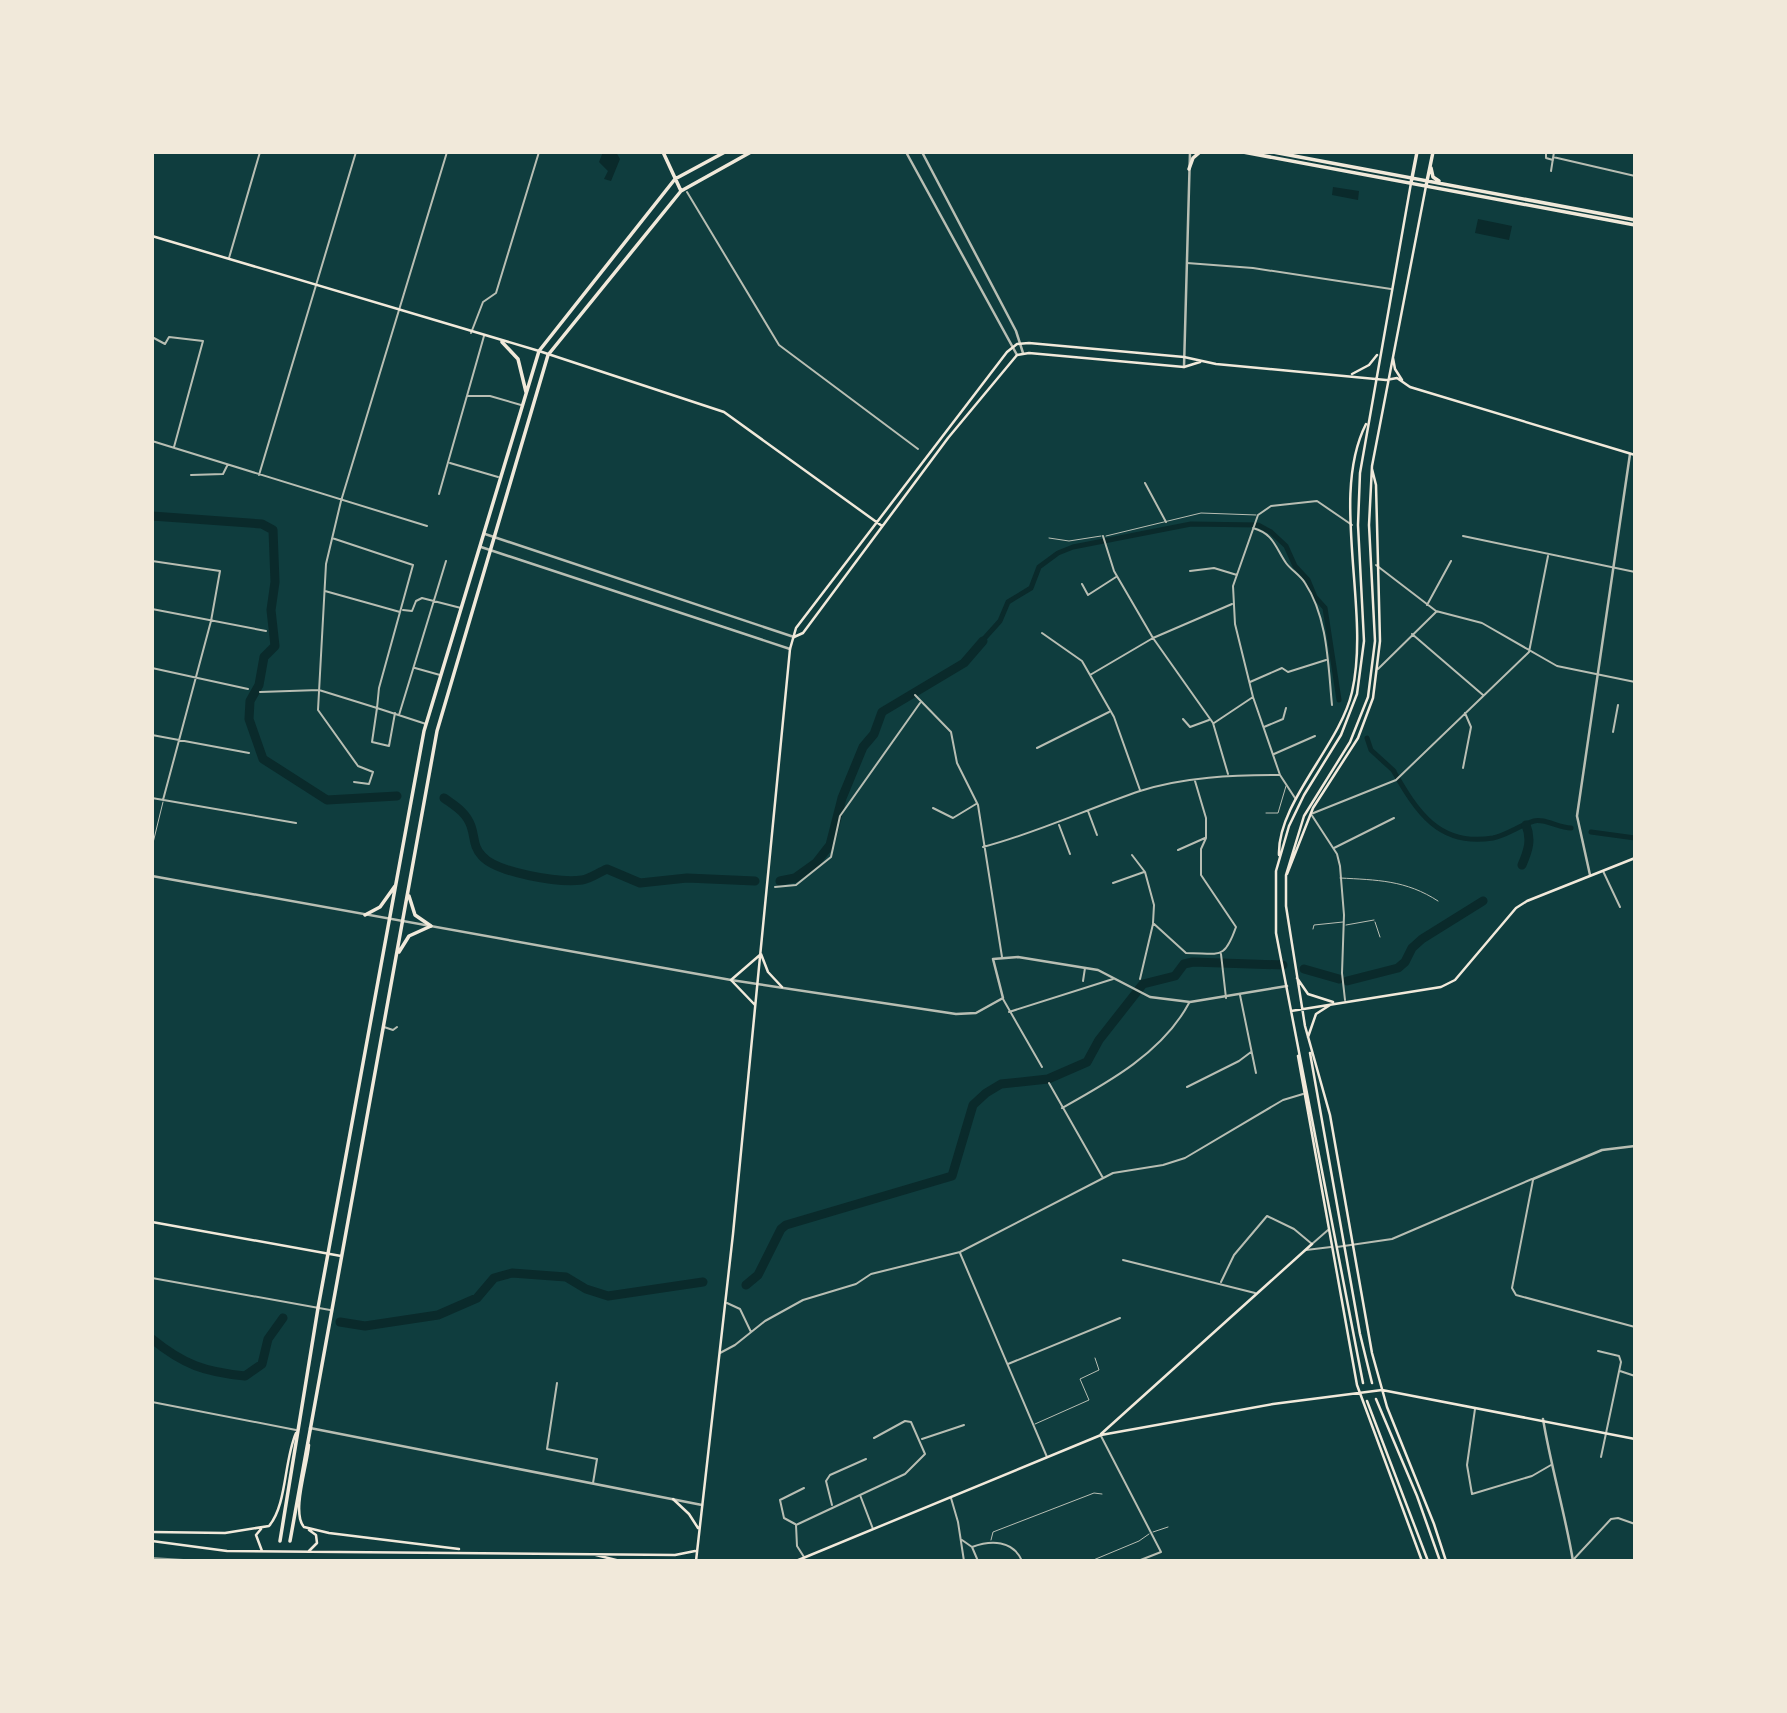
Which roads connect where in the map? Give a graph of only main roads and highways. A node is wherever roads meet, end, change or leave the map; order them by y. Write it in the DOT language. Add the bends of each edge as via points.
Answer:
graph roads {
  1 [pos="663,152"];
  2 [pos="725,152"];
  3 [pos="751,152"];
  4 [pos="1200,152"];
  5 [pos="1242,152"];
  6 [pos="1273,152"];
  7 [pos="1417,152"];
  8 [pos="1433,152"];
  9 [pos="1431,166"];
  10 [pos="1189,169"];
  11 [pos="1413,177"];
  12 [pos="675,178"];
  13 [pos="1411,183"];
  14 [pos="1442,183"];
  15 [pos="1427,184"];
  16 [pos="681,191"];
  17 [pos="1635,220"];
  18 [pos="1635,225"];
  19 [pos="152,236"];
  20 [pos="502,342"];
  21 [pos="539,351"];
  22 [pos="1379,353"];
  23 [pos="548,355"];
  24 [pos="1392,356"];
  25 [pos="1200,362"];
  26 [pos="1349,375"];
  27 [pos="1376,378"];
  28 [pos="1386,380"];
  29 [pos="1410,387"];
  30 [pos="527,394"];
  31 [pos="1368,421"];
  32 [pos="1632,454"];
  33 [pos="1372,466"];
  34 [pos="1360,473"];
  35 [pos="1353,480"];
  36 [pos="876,522"];
  37 [pos="882,526"];
  38 [pos="1380,618"];
  39 [pos="1374,630"];
  40 [pos="794,637"];
  41 [pos="1361,670"];
  42 [pos="1372,673"];
  43 [pos="1358,738"];
  44 [pos="1350,741"];
  45 [pos="1286,837"];
  46 [pos="1295,842"];
  47 [pos="1279,858"];
  48 [pos="1635,858"];
  49 [pos="1286,876"];
  50 [pos="396,885"];
  51 [pos="409,887"];
  52 [pos="365,915"];
  53 [pos="761,954"];
  54 [pos="395,962"];
  55 [pos="1296,975"];
  56 [pos="782,987"];
  57 [pos="1336,1003"];
  58 [pos="755,1005"];
  59 [pos="1302,1009"];
  60 [pos="1291,1011"];
  61 [pos="1308,1041"];
  62 [pos="1296,1044"];
  63 [pos="1310,1047"];
  64 [pos="152,1222"];
  65 [pos="1312,1244"];
  66 [pos="328,1253"];
  67 [pos="341,1256"];
  68 [pos="1363,1383"];
  69 [pos="1372,1383"];
  70 [pos="1382,1390"];
  71 [pos="1359,1392"];
  72 [pos="1376,1399"];
  73 [pos="1367,1401"];
  74 [pos="297,1430"];
  75 [pos="309,1434"];
  76 [pos="1101,1435"];
  77 [pos="1635,1439"];
  78 [pos="673,1499"];
  79 [pos="304,1527"];
  80 [pos="264,1528"];
  81 [pos="699,1529"];
  82 [pos="152,1532"];
  83 [pos="152,1541"];
  84 [pos="280,1541"];
  85 [pos="290,1541"];
  86 [pos="472,1551"];
  87 [pos="695,1551"];
  88 [pos="262,1552"];
  89 [pos="306,1552"];
  90 [pos="589,1554"];
  91 [pos="675,1555"];
  92 [pos="681,1560"];
  93 [pos="620,1561"];
  94 [pos="696,1561"];
  95 [pos="796,1561"];
  96 [pos="1422,1561"];
  97 [pos="1428,1561"];
  98 [pos="1440,1561"];
  99 [pos="1446,1561"];
  1 -- 12 [label="main road"];
  2 -- 12 [label="main road"];
  3 -- 16 [label="main road"];
  4 -- 10 [label="main road"];
  5 -- 13 [label="main road"];
  6 -- 11 [label="main road"];
  7 -- 11 [label="main road"];
  8 -- 9 [label="main road"];
  9 -- 14 [label="main road" via="1433,177"];
  9 -- 15 [label="main road"];
  11 -- 13 [label="main road"];
  11 -- 15 [label="main road"];
  12 -- 16 [label="main road"];
  12 -- 21 [label="main road"];
  13 -- 15 [label="main road"];
  13 -- 22 [label="main road"];
  14 -- 15 [label="main road"];
  14 -- 17 [label="main road"];
  15 -- 18 [label="main road"];
  15 -- 24 [label="main road"];
  16 -- 23 [label="main road"];
  19 -- 20 [label="main road"];
  20 -- 21 [label="main road"];
  20 -- 30 [label="main road" via="519,363"];
  21 -- 23 [label="main road"];
  21 -- 30 [label="main road"];
  22 -- 26 [label="main road" via="1369,365"];
  22 -- 27 [label="main road"];
  23 -- 36 [label="main road" via="724,412"];
  23 -- 51 [label="main road" via="437,731"];
  24 -- 28 [label="main road"];
  24 -- 29 [label="main road" via="1395,369"];
  25 -- 26 [label="main road"];
  25 -- 36 [label="main road" via="1184,357 1013,346"];
  25 -- 37 [label="main road" via="1184,367 1017,355"];
  26 -- 27 [label="main road"];
  27 -- 28 [label="main road"];
  27 -- 31 [label="main road"];
  28 -- 29 [label="main road" via="1396,378"];
  28 -- 33 [label="main road"];
  29 -- 32 [label="main road"];
  30 -- 50 [label="main road" via="426,724"];
  31 -- 34 [label="main road"];
  31 -- 35 [label="main road" via="1359,439"];
  33 -- 38 [label="main road"];
  33 -- 39 [label="main road" via="1369,525"];
  34 -- 35 [label="main road"];
  34 -- 41 [label="main road"];
  35 -- 47 [label="main road" via="1358,641 1352,693 1336,733 1285,827"];
  36 -- 37 [label="main road"];
  36 -- 40 [label="main road" via="796,628"];
  37 -- 40 [label="main road" via="803,633"];
  38 -- 39 [label="main road"];
  38 -- 43 [label="main road" via="1373,698"];
  39 -- 42 [label="main road"];
  40 -- 53 [label="main road"];
  41 -- 42 [label="main road"];
  41 -- 45 [label="main road" via="1351,714 1296,810"];
  42 -- 44 [label="main road" via="1362,718"];
  43 -- 44 [label="main road"];
  43 -- 49 [label="main road" via="1311,814"];
  44 -- 46 [label="main road" via="1304,816"];
  45 -- 46 [label="main road"];
  45 -- 47 [label="main road"];
  46 -- 49 [label="main road"];
  47 -- 60 [label="main road" via="1274,910"];
  48 -- 57 [label="main road" via="1516,908 1455,980 1441,987"];
  49 -- 55 [label="main road"];
  50 -- 52 [label="main road" via="380,907"];
  50 -- 66 [label="main road"];
  51 -- 54 [label="main road"];
  51 -- 54 [label="main road" via="411,910 431,926 404,941"];
  53 -- 56 [label="main road" via="768,972"];
  53 -- 58 [label="main road"];
  53 -- 58 [label="main road" via="731,980"];
  54 -- 67 [label="main road"];
  55 -- 57 [label="main road" via="1308,994"];
  55 -- 59 [label="main road"];
  57 -- 59 [label="main road"];
  57 -- 61 [label="main road" via="1316,1014"];
  58 -- 81 [label="main road"];
  59 -- 60 [label="main road"];
  59 -- 61 [label="main road"];
  60 -- 62 [label="main road"];
  61 -- 63 [label="main road"];
  62 -- 68 [label="main road"];
  62 -- 71 [label="main road"];
  63 -- 69 [label="main road"];
  63 -- 70 [label="main road" via="1330,1115"];
  64 -- 66 [label="main road"];
  65 -- 76 [label="main road"];
  66 -- 67 [label="main road"];
  66 -- 74 [label="main road"];
  67 -- 75 [label="main road"];
  70 -- 71 [label="main road"];
  70 -- 77 [label="main road"];
  70 -- 99 [label="main road"];
  71 -- 76 [label="main road"];
  71 -- 96 [label="main road"];
  72 -- 98 [label="main road"];
  73 -- 97 [label="main road"];
  74 -- 80 [label="main road" via="288,1452 277,1513"];
  74 -- 84 [label="main road"];
  75 -- 79 [label="main road" via="299,1510"];
  75 -- 85 [label="main road"];
  76 -- 95 [label="main road"];
  78 -- 81 [label="main road"];
  79 -- 86 [label="main road"];
  79 -- 89 [label="main road" via="316,1535 317,1543"];
  80 -- 82 [label="main road" via="225,1533"];
  80 -- 88 [label="main road" via="256,1535"];
  81 -- 87 [label="main road"];
  83 -- 88 [label="main road"];
  86 -- 89 [label="main road"];
  86 -- 90 [label="main road"];
  87 -- 91 [label="main road"];
  87 -- 94 [label="main road"];
  88 -- 89 [label="main road"];
  90 -- 91 [label="main road"];
  90 -- 93 [label="main road"];
  91 -- 92 [label="main road"];
}
